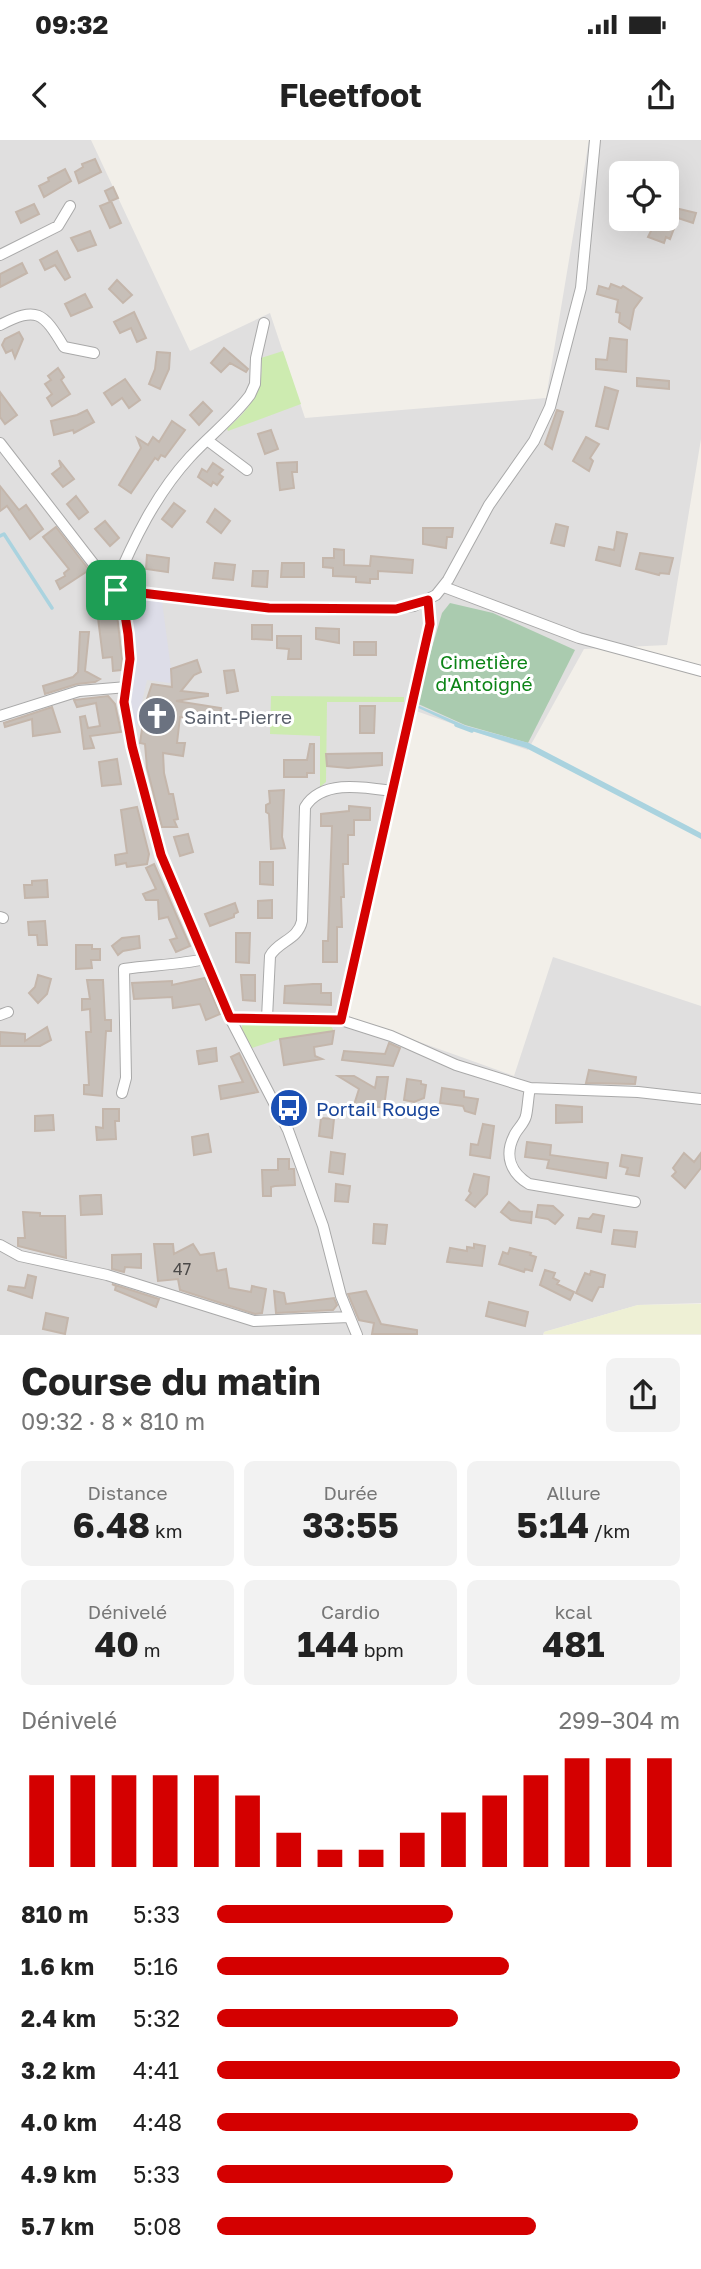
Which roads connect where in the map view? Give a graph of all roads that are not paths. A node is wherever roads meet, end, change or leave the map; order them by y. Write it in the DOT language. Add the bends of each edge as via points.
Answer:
graph roads {
  1 [pos="594,140"];
  2 [pos="70,206"];
  3 [pos="0,255"];
  4 [pos="264,323"];
  5 [pos="0,325"];
  6 [pos="94,353"];
  7 [pos="207,440"];
  8 [pos="0,443"];
  9 [pos="247,470"];
  10 [pos="444,587"];
  11 [pos="115,589"];
  12 [pos="428,600"];
  13 [pos="701,671"];
  14 [pos="127,687"];
  15 [pos="0,716"];
  16 [pos="391,791"];
  17 [pos="205,959"];
  18 [pos="230,1018"];
  19 [pos="267,1018"];
  20 [pos="341,1020"];
  21 [pos="530,1088"];
  22 [pos="122,1093"];
  23 [pos="701,1099"];
  24 [pos="635,1202"];
  25 [pos="0,1245"];
  26 [pos="349,1317"];
  27 [pos="357,1335"];
  1 -- 10 [label="street" via="581,288 550,407"];
  2 -- 3 [label="street" via="58,226"];
  4 -- 7 [label="street" via="250,395"];
  5 -- 6 [label="street" via="32,313 51,325 64,346"];
  7 -- 9 [label="street"];
  7 -- 11 [label="street" via="154,506"];
  8 -- 11 [label="street"];
  10 -- 12 [label="street"];
  10 -- 13 [label="street" via="579,638"];
  11 -- 12 [label="street" via="269,608 396,609"];
  11 -- 14 [label="street" via="127,622"];
  12 -- 16 [label="street" via="430,624"];
  14 -- 15 [label="street" via="79,691"];
  14 -- 17 [label="street" via="126,720 161,855"];
  16 -- 19 [label="street" via="332,788 313,797 305,807 302,921 297,933 270,956"];
  16 -- 20 [label="street"];
  17 -- 18 [label="street"];
  17 -- 22 [label="street" via="124,969 126,1078"];
  18 -- 19 [label="street"];
  18 -- 26 [label="street" via="292,1139"];
  19 -- 20 [label="street"];
  20 -- 21 [label="street"];
  21 -- 23 [label="street"];
  21 -- 24 [label="street" via="525,1119 513,1138 509,1157 517,1177 529,1184"];
  25 -- 26 [label="street" via="20,1256 107,1275 254,1321"];
  26 -- 27 [label="street"];
}
